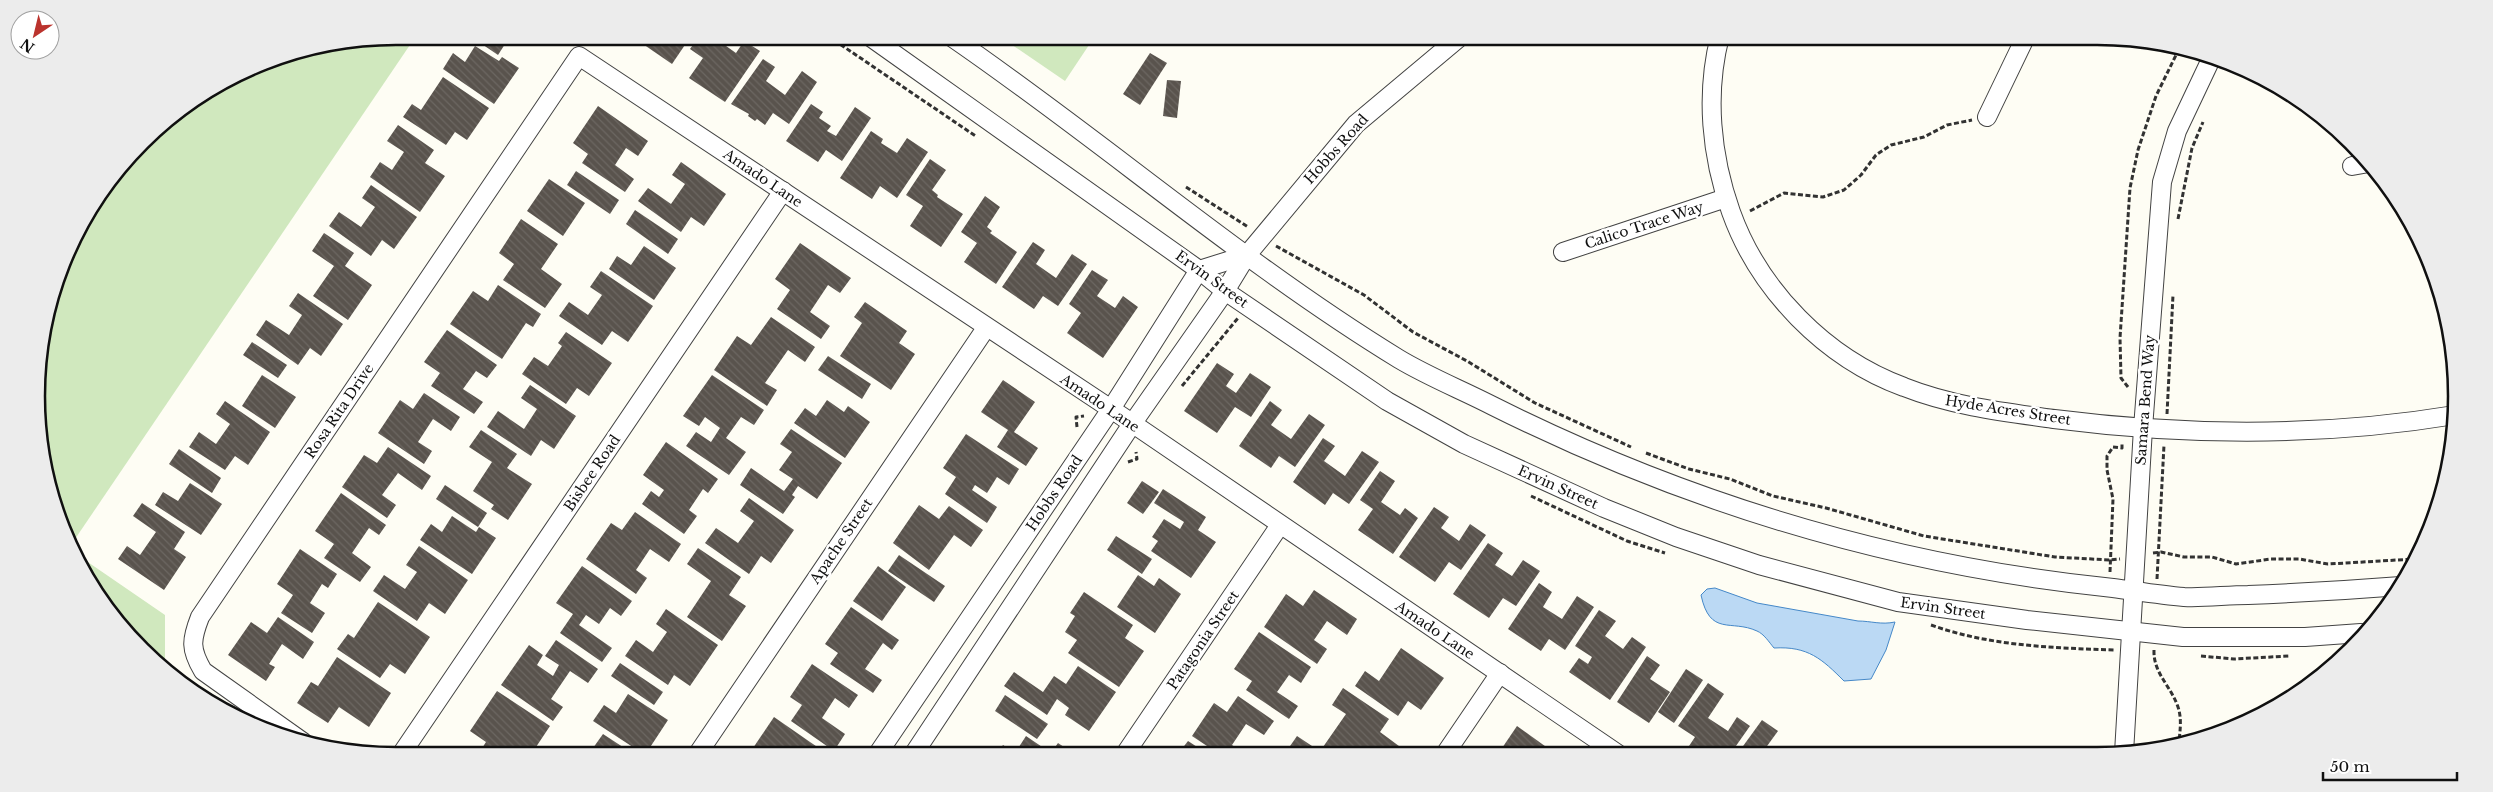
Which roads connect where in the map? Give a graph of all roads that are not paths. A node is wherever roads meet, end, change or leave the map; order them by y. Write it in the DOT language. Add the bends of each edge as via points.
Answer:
graph roads {
  1 [pos="882,45"];
  2 [pos="962,45"];
  3 [pos="1463,45"];
  4 [pos="1719,45"];
  5 [pos="2022,45"];
  6 [pos="579,56"];
  7 [pos="2209,64"];
  8 [pos="1987,118"];
  9 [pos="784,191"];
  10 [pos="1726,198"];
  11 [pos="1563,252"];
  12 [pos="1247,255"];
  13 [pos="1199,270"];
  14 [pos="1225,292"];
  15 [pos="986,328"];
  16 [pos="1111,409"];
  17 [pos="2447,417"];
  18 [pos="1132,424"];
  19 [pos="2143,428"];
  20 [pos="1280,525"];
  21 [pos="2392,587"];
  22 [pos="2132,590"];
  23 [pos="2130,631"];
  24 [pos="2355,633"];
  25 [pos="1500,673"];
  26 [pos="283,728"];
  27 [pos="2124,746"];
  28 [pos="406,747"];
  29 [pos="702,747"];
  30 [pos="882,747"];
  31 [pos="918,747"];
  32 [pos="1130,747"];
  33 [pos="1450,747"];
  34 [pos="1608,747"];
  1 -- 13 [label="street, Ervin Street"];
  2 -- 12 [label="street"];
  3 -- 12 [label="street, Hobbs Road" via="1356,124"];
  4 -- 10 [label="street, Hyde Acres Street" via="1712,91 1713,139"];
  5 -- 8 [label="street"];
  6 -- 9 [label="street, Amado Lane"];
  6 -- 26 [label="street, Rosa Rita Drive" via="200,617 193,637 194,656 203,672"];
  7 -- 19 [label="street, Samara Bend Way" via="2177,131 2162,182"];
  9 -- 15 [label="street, Amado Lane"];
  9 -- 28 [label="street, Bisbee Road"];
  10 -- 11 [label="street, Calico Trace Way"];
  10 -- 19 [label="street, Hyde Acres Street" via="1739,234 1782,300 1814,333 1860,365 1902,387 1956,404"];
  12 -- 13 [label="street"];
  12 -- 14 [label="street, Hobbs Road"];
  12 -- 22 [label="street" via="1332,316 1404,362 1549,434 1684,490 1796,527 1880,550 1989,573"];
  13 -- 14 [label="street, Ervin Street"];
  13 -- 16 [label="street, Hobbs Road"];
  14 -- 18 [label="street, Hobbs Road"];
  14 -- 23 [label="street, Ervin Street" via="1387,401 1464,444 1530,476 1676,537 1759,565 1898,602"];
  15 -- 16 [label="street, Amado Lane"];
  15 -- 29 [label="street, Apache Street"];
  16 -- 18 [label="street, Amado Lane"];
  16 -- 30 [label="street, Hobbs Road"];
  17 -- 19 [label="street, Hyde Acres Street" via="2320,430 2237,432"];
  18 -- 20 [label="street, Amado Lane"];
  18 -- 31 [label="street, Hobbs Road"];
  19 -- 22 [label="street, Samara Bend Way"];
  20 -- 25 [label="street, Amado Lane"];
  20 -- 32 [label="street, Patagonia Street"];
  21 -- 22 [label="street" via="2185,597"];
  22 -- 23 [label="street, Samara Bend Way"];
  23 -- 24 [label="street, Ervin Street" via="2183,637"];
  23 -- 27 [label="street, Samara Bend Way"];
  25 -- 33 [label="street"];
  25 -- 34 [label="street, Amado Lane"];
}
